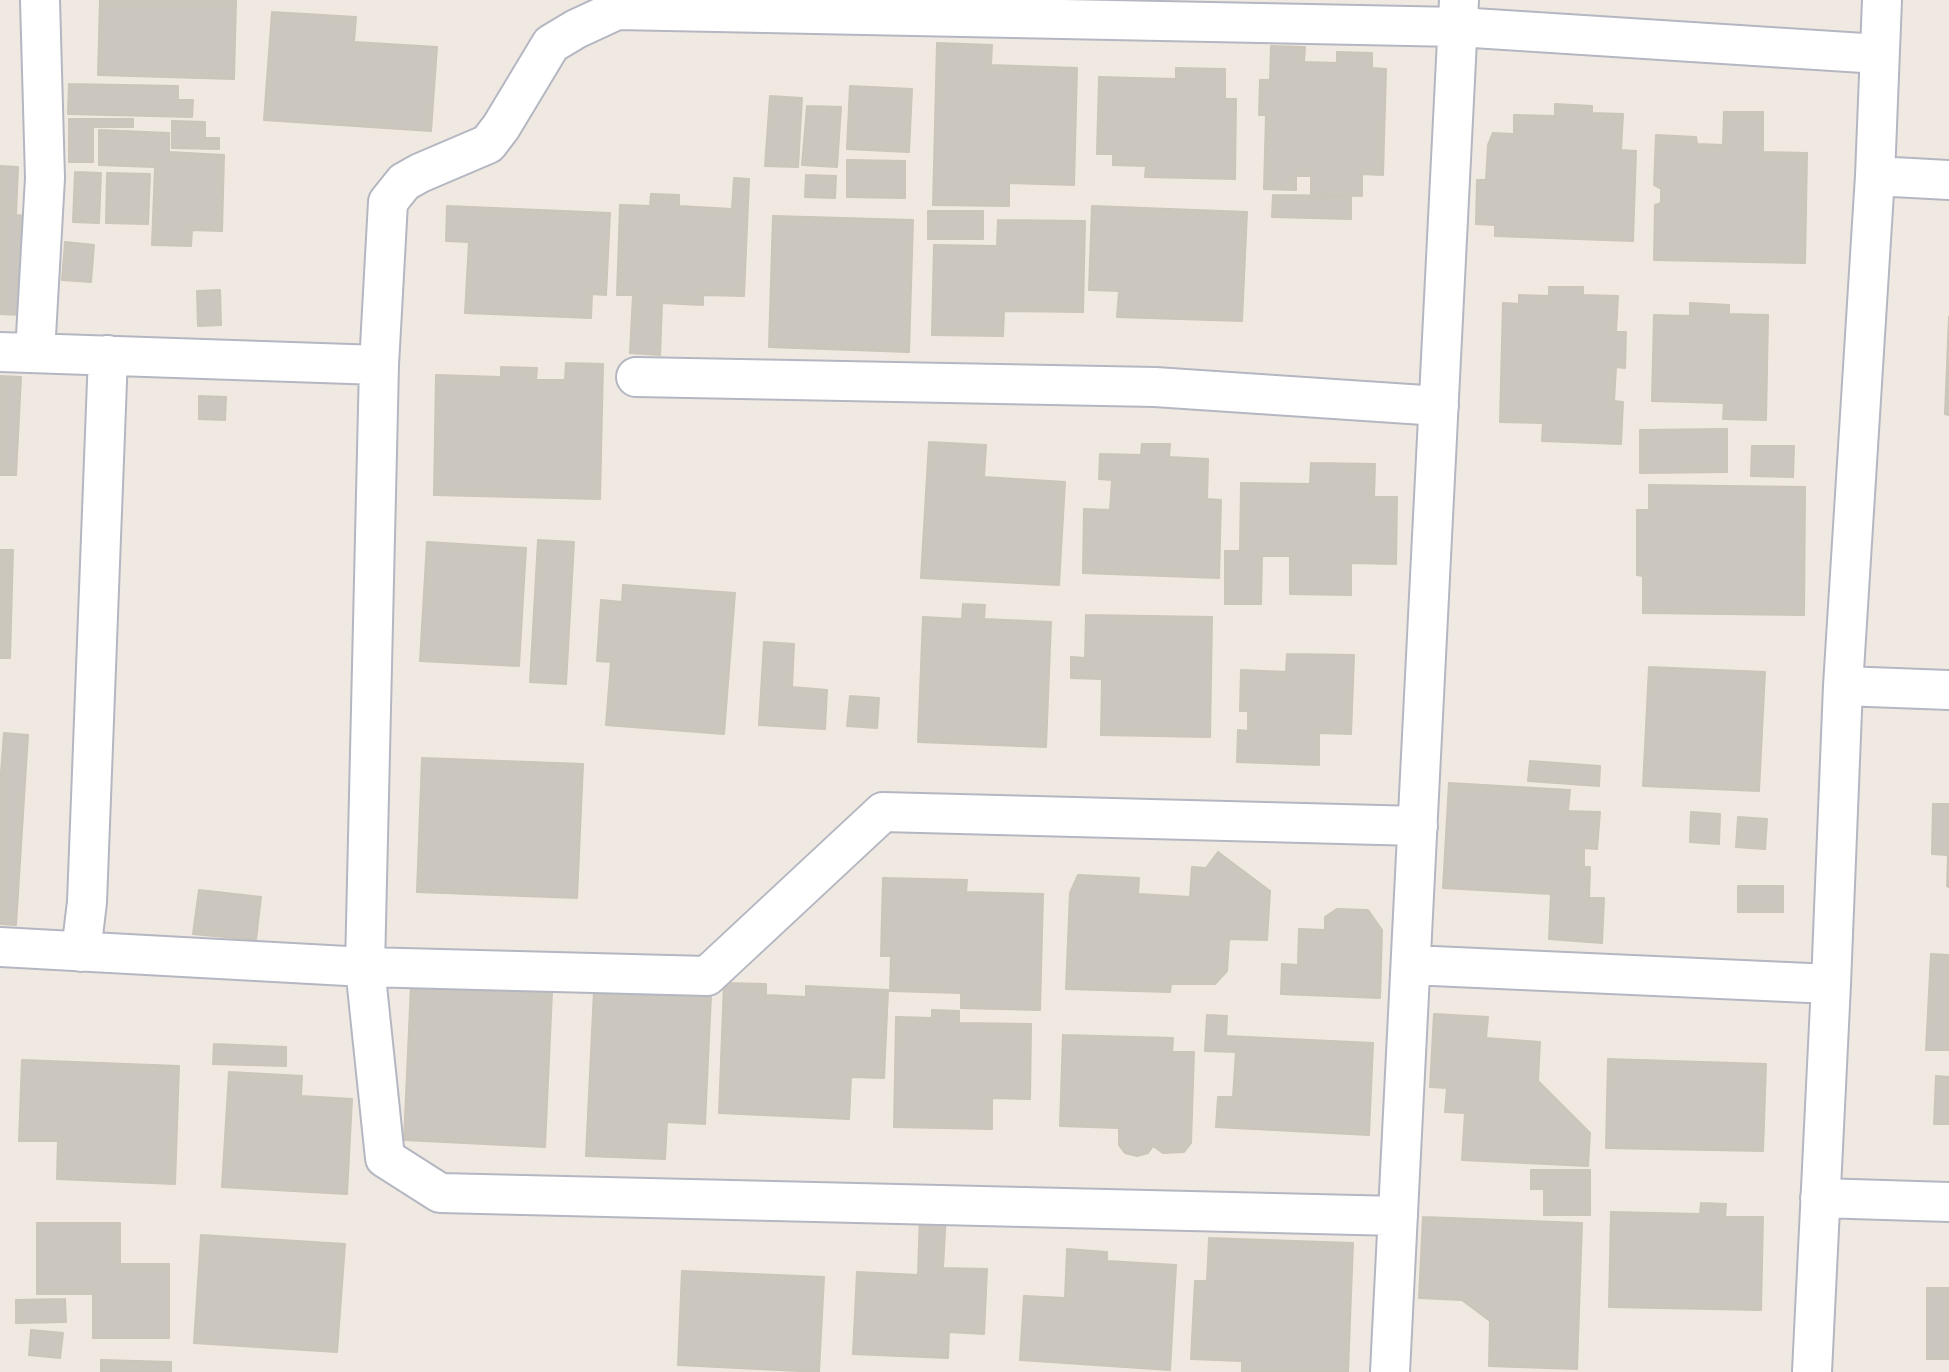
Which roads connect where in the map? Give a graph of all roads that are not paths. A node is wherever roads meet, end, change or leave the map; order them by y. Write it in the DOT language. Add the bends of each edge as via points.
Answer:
graph roads {
  1 [pos="40,0"];
  2 [pos="1882,0"];
  3 [pos="1459,14"];
  4 [pos="1880,54"];
  5 [pos="1875,176"];
  6 [pos="1949,180"];
  7 [pos="18,352"];
  8 [pos="108,355"];
  9 [pos="379,365"];
  10 [pos="636,377"];
  11 [pos="1439,406"];
  12 [pos="1843,686"];
  13 [pos="1949,690"];
  14 [pos="1418,826"];
  15 [pos="0,947"];
  16 [pos="81,952"];
  17 [pos="1411,965"];
  18 [pos="365,967"];
  19 [pos="1831,984"];
  20 [pos="1820,1198"];
  21 [pos="1949,1202"];
  22 [pos="1398,1216"];
  23 [pos="1390,1372"];
  24 [pos="1812,1372"];
  1 -- 7 [label="street" via="45,178"];
  2 -- 4 [label="street"];
  3 -- 4 [label="street"];
  3 -- 9 [label="street" via="617,10 551,44 488,144 420,173 388,202"];
  3 -- 11 [label="street"];
  4 -- 5 [label="street"];
  5 -- 6 [label="street"];
  5 -- 12 [label="street"];
  7 -- 8 [label="street"];
  8 -- 9 [label="street"];
  8 -- 16 [label="street"];
  9 -- 18 [label="street"];
  10 -- 11 [label="street" via="1155,387"];
  11 -- 14 [label="street"];
  12 -- 13 [label="street"];
  12 -- 19 [label="street"];
  14 -- 17 [label="street"];
  14 -- 18 [label="street" via="883,812 707,976"];
  15 -- 16 [label="street"];
  16 -- 18 [label="street"];
  17 -- 19 [label="street"];
  17 -- 22 [label="street"];
  18 -- 22 [label="street" via="385,1158 440,1194"];
  19 -- 20 [label="street"];
  20 -- 21 [label="street"];
  20 -- 24 [label="street"];
  22 -- 23 [label="street"];
}
